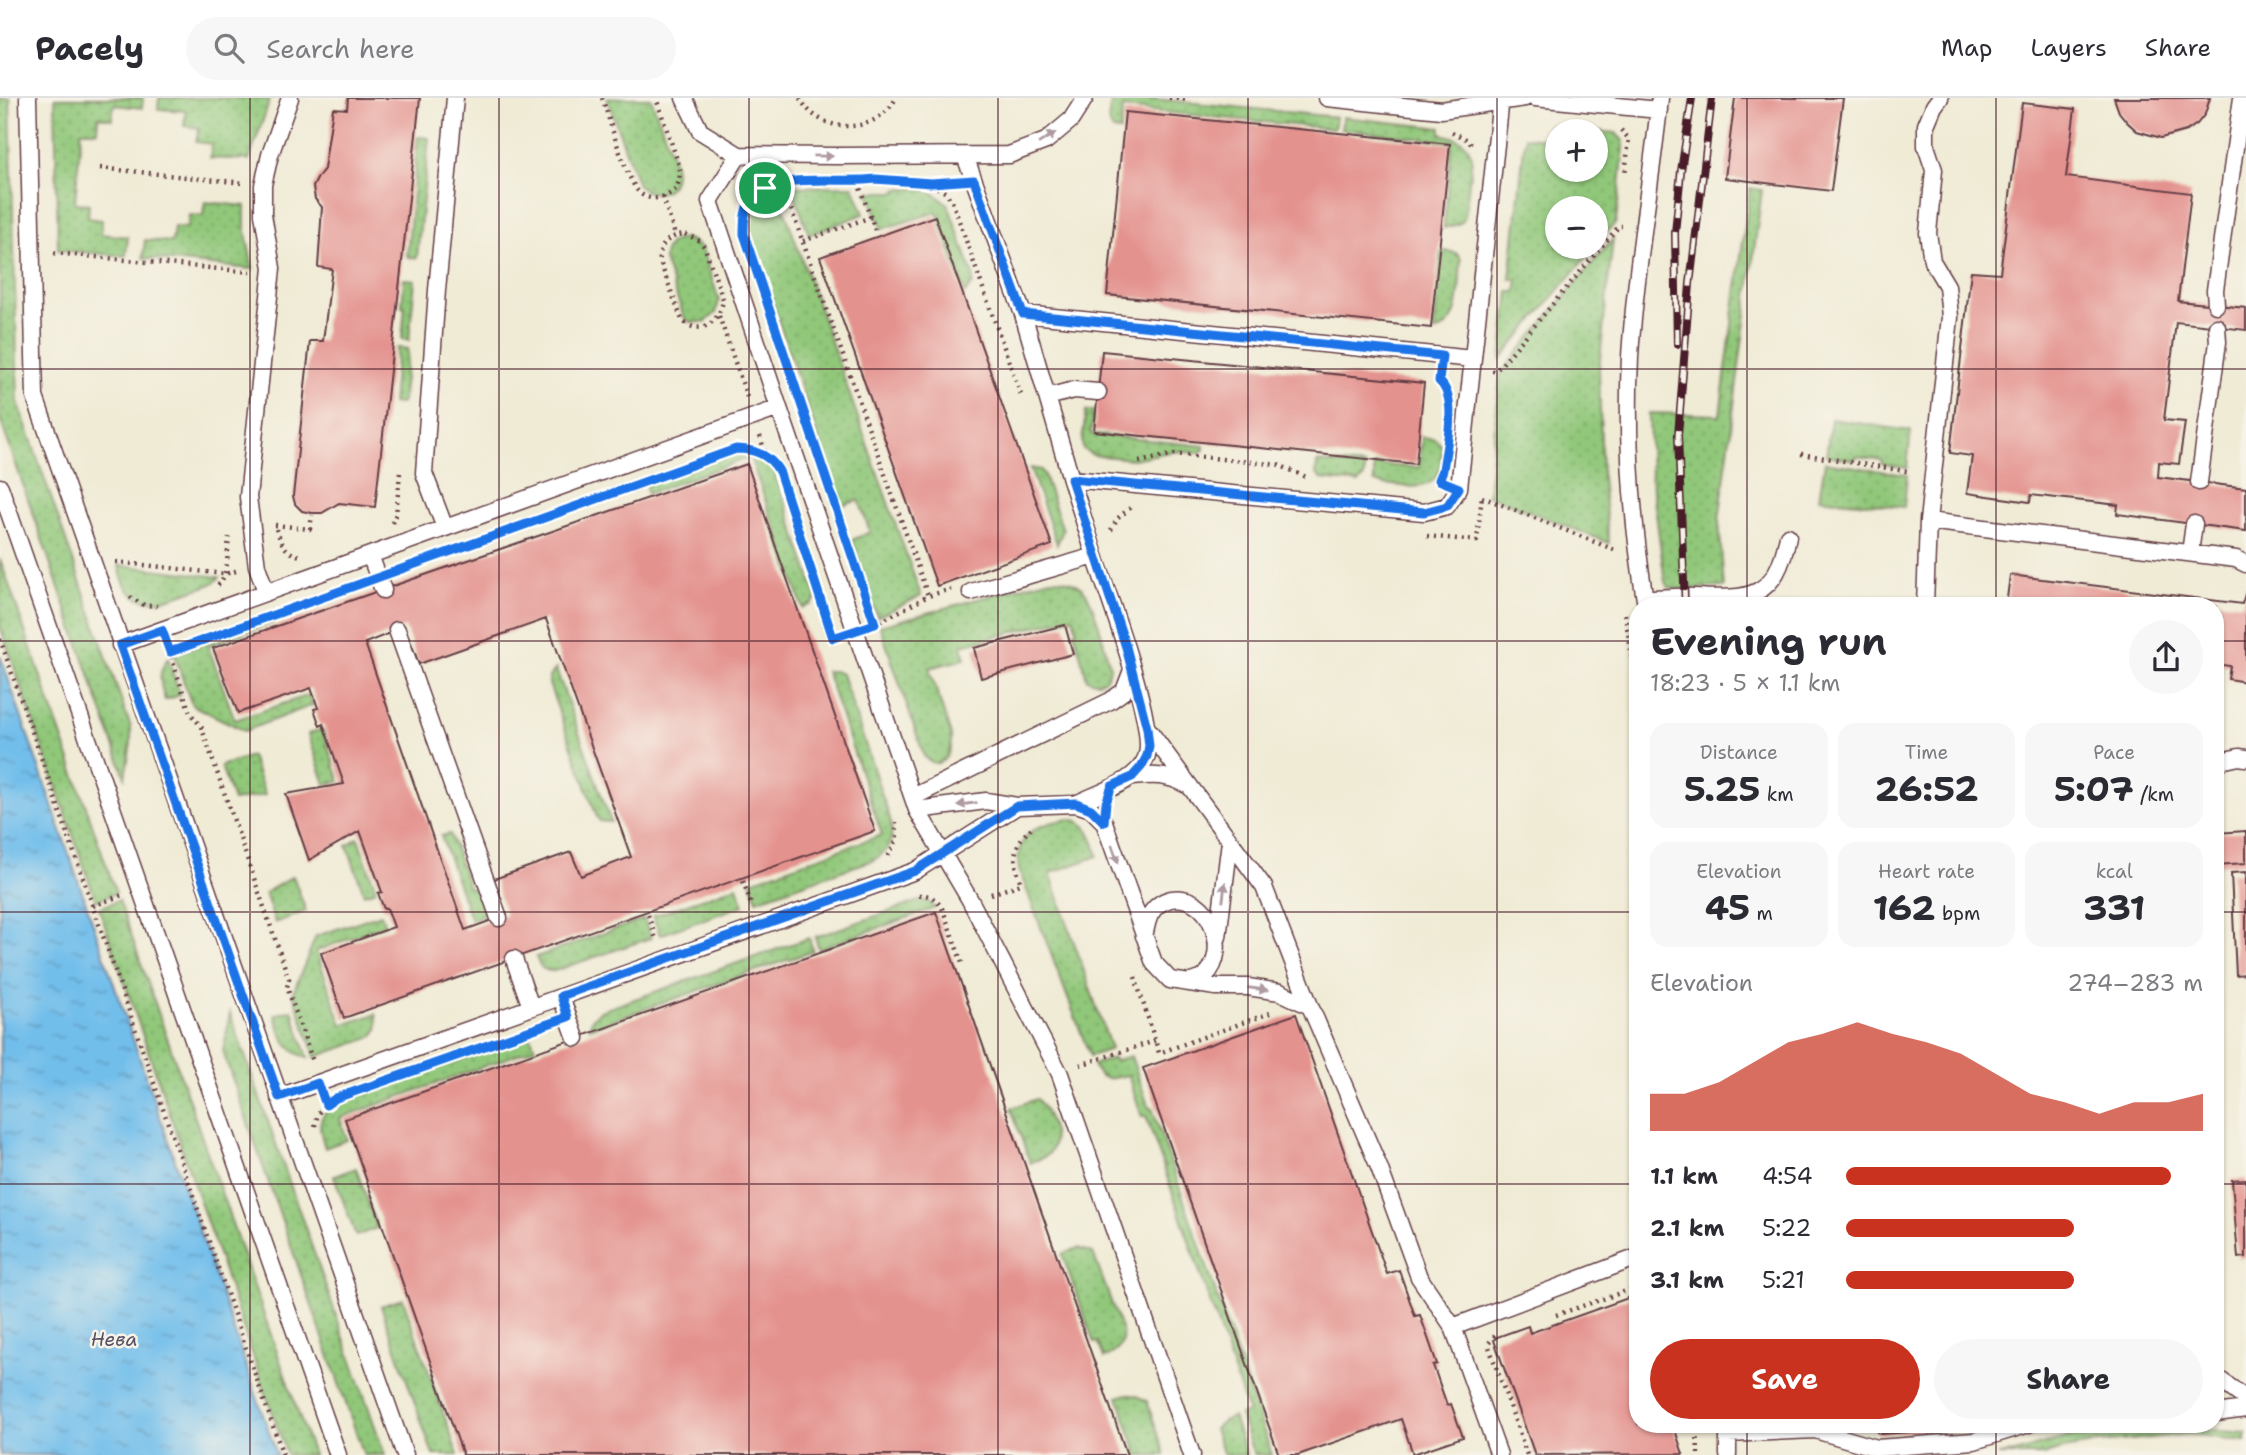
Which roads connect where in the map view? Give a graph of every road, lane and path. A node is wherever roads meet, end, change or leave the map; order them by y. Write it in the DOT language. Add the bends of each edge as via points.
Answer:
graph roads {
  1 [pos="28,98"];
  2 [pos="290,98"];
  3 [pos="454,98"];
  4 [pos="602,98"];
  5 [pos="656,98"];
  6 [pos="684,98"];
  7 [pos="800,98"];
  8 [pos="896,98"];
  9 [pos="1085,98"];
  10 [pos="1169,98"];
  11 [pos="1186,98"];
  12 [pos="1327,98"];
  13 [pos="1525,98"];
  14 [pos="1535,98"];
  15 [pos="1940,98"];
  16 [pos="2242,98"];
  17 [pos="1501,99"];
  18 [pos="1660,104"];
  19 [pos="1445,130"];
  20 [pos="739,155"];
  21 [pos="965,156"];
  22 [pos="1475,157"];
  23 [pos="2239,162"];
  24 [pos="100,169"];
  25 [pos="875,179"];
  26 [pos="896,180"];
  27 [pos="974,180"];
  28 [pos="858,182"];
  29 [pos="248,183"];
  30 [pos="782,183"];
  31 [pos="931,183"];
  32 [pos="663,197"];
  33 [pos="871,217"];
  34 [pos="1644,229"];
  35 [pos="877,233"];
  36 [pos="744,234"];
  37 [pos="675,235"];
  38 [pos="53,240"];
  39 [pos="803,241"];
  40 [pos="53,253"];
  41 [pos="54,265"];
  42 [pos="257,269"];
  43 [pos="2216,305"];
  44 [pos="1023,314"];
  45 [pos="719,316"];
  46 [pos="2217,327"];
  47 [pos="1472,364"];
  48 [pos="1098,392"];
  49 [pos="1047,397"];
  50 [pos="1022,398"];
  51 [pos="779,408"];
  52 [pos="754,417"];
  53 [pos="723,454"];
  54 [pos="1801,454"];
  55 [pos="766,456"];
  56 [pos="1134,463"];
  57 [pos="779,471"];
  58 [pos="400,472"];
  59 [pos="1933,476"];
  60 [pos="1071,479"];
  61 [pos="1317,481"];
  62 [pos="2199,482"];
  63 [pos="0,487"];
  64 [pos="1459,488"];
  65 [pos="312,515"];
  66 [pos="272,516"];
  67 [pos="1928,521"];
  68 [pos="2194,524"];
  69 [pos="275,525"];
  70 [pos="381,527"];
  71 [pos="445,528"];
  72 [pos="229,536"];
  73 [pos="1788,536"];
  74 [pos="1615,550"];
  75 [pos="289,553"];
  76 [pos="311,553"];
  77 [pos="2190,553"];
  78 [pos="370,555"];
  79 [pos="1095,556"];
  80 [pos="2246,564"];
  81 [pos="257,566"];
  82 [pos="225,574"];
  83 [pos="117,575"];
  84 [pos="215,587"];
  85 [pos="953,588"];
  86 [pos="383,590"];
  87 [pos="266,592"];
  88 [pos="971,592"];
  89 [pos="126,594"];
  90 [pos="928,596"];
  91 [pos="1644,597"];
  92 [pos="1746,597"];
  93 [pos="1925,597"];
  94 [pos="163,605"];
  95 [pos="153,606"];
  96 [pos="875,624"];
  97 [pos="162,630"];
  98 [pos="397,630"];
  99 [pos="856,631"];
  100 [pos="879,637"];
  101 [pos="0,639"];
  102 [pos="120,645"];
  103 [pos="178,648"];
  104 [pos="170,652"];
  105 [pos="1132,670"];
  106 [pos="1147,728"];
  107 [pos="2246,758"];
  108 [pos="2224,760"];
  109 [pos="1132,777"];
  110 [pos="1112,786"];
  111 [pos="1189,786"];
  112 [pos="1076,803"];
  113 [pos="915,804"];
  114 [pos="1017,806"];
  115 [pos="895,817"];
  116 [pos="1104,822"];
  117 [pos="1042,824"];
  118 [pos="1230,841"];
  119 [pos="942,853"];
  120 [pos="885,859"];
  121 [pos="743,881"];
  122 [pos="139,888"];
  123 [pos="913,895"];
  124 [pos="970,900"];
  125 [pos="765,902"];
  126 [pos="93,906"];
  127 [pos="752,907"];
  128 [pos="943,910"];
  129 [pos="741,911"];
  130 [pos="648,915"];
  131 [pos="499,918"];
  132 [pos="669,936"];
  133 [pos="1144,936"];
  134 [pos="657,940"];
  135 [pos="1217,943"];
  136 [pos="644,944"];
  137 [pos="514,958"];
  138 [pos="1131,964"];
  139 [pos="963,966"];
  140 [pos="1191,982"];
  141 [pos="561,996"];
  142 [pos="1310,1006"];
  143 [pos="531,1007"];
  144 [pos="576,1038"];
  145 [pos="1155,1041"];
  146 [pos="1060,1074"];
  147 [pos="318,1083"];
  148 [pos="279,1097"];
  149 [pos="336,1098"];
  150 [pos="326,1105"];
  151 [pos="314,1131"];
  152 [pos="1629,1260"];
  153 [pos="1629,1290"];
  154 [pos="1548,1317"];
  155 [pos="1452,1327"];
  156 [pos="1496,1335"];
  157 [pos="2224,1383"];
  158 [pos="2246,1399"];
  159 [pos="2246,1409"];
  160 [pos="2224,1412"];
  161 [pos="1697,1433"];
  162 [pos="1728,1433"];
  163 [pos="1835,1433"];
  164 [pos="1999,1433"];
  165 [pos="282,1455"];
  166 [pos="338,1455"];
  167 [pos="405,1455"];
  168 [pos="1192,1455"];
  169 [pos="1499,1455"];
  170 [pos="1527,1455"];
  171 [pos="1698,1455"];
  172 [pos="1728,1455"];
  1 -- 102 [label="lane" via="35,397"];
  2 -- 81 [label="lane" via="263,185 272,268 248,497"];
  3 -- 71 [label="lane" via="424,473"];
  4 -- 32 [label="path" via="632,182 643,197"];
  5 -- 32 [label="path" via="680,167 677,187"];
  6 -- 20 [label="lane" via="699,131"];
  7 -- 8 [label="path" via="811,114 823,121 852,127 882,115"];
  21 -- 9 [label="lane, one-way" via="1009,155 1046,141 1071,120"];
  10 -- 11 [label="path"];
  12 -- 17 [label="lane" via="1441,110"];
  13 -- 17 [label="lane"];
  14 -- 18 [label="lane"];
  15 -- 59 [label="lane" via="1926,125 1926,146 1934,170 1928,233 1932,261 1947,286 1950,317"];
  16 -- 23 [label="lane"];
  17 -- 47 [label="lane"];
  18 -- 34 [label="lane"];
  19 -- 22 [label="path" via="1468,140"];
  20 -- 21 [label="lane, one-way"];
  20 -- 51 [label="lane" via="710,201"];
  21 -- 27 [label="lane"];
  23 -- 43 [label="lane"];
  24 -- 29 [label="path"];
  25 -- 28 [label="path"];
  26 -- 31 [label="path"];
  27 -- 31 [label="path"];
  27 -- 44 [label="lane"];
  28 -- 30 [label="path"];
  28 -- 33 [label="path"];
  30 -- 36 [label="path" via="753,197"];
  30 -- 39 [label="path"];
  31 -- 50 [label="path" via="952,201"];
  32 -- 37 [label="path"];
  33 -- 35 [label="path"];
  33 -- 39 [label="path"];
  34 -- 47 [label="path" via="1619,226 1496,371"];
  34 -- 91 [label="lane" via="1630,354 1629,415 1630,477"];
  37 -- 45 [label="path" via="693,236 705,248 723,299"];
  37 -- 45 [label="path" via="659,254 682,320 696,328"];
  38 -- 40 [label="path"];
  39 -- 90 [label="path"];
  40 -- 41 [label="path"];
  40 -- 42 [label="path" via="257,273"];
  44 -- 47 [label="lane"];
  44 -- 49 [label="lane"];
  45 -- 52 [label="path"];
  46 -- 62 [label="lane"];
  47 -- 64 [label="lane"];
  48 -- 49 [label="lane" via="1074,390"];
  49 -- 60 [label="lane"];
  51 -- 52 [label="lane"];
  51 -- 99 [label="lane"];
  52 -- 55 [label="path"];
  52 -- 71 [label="lane"];
  53 -- 55 [label="path" via="748,449"];
  54 -- 59 [label="path"];
  55 -- 57 [label="path"];
  56 -- 61 [label="path" via="1188,455 1279,465"];
  58 -- 70 [label="path" via="393,523"];
  59 -- 67 [label="lane"];
  60 -- 64 [label="lane" via="1424,512 1447,506"];
  60 -- 79 [label="lane"];
  63 -- 122 [label="lane"];
  64 -- 74 [label="path"];
  65 -- 69 [label="path" via="310,529"];
  66 -- 69 [label="path"];
  67 -- 77 [label="lane"];
  67 -- 93 [label="lane"];
  68 -- 77 [label="lane"];
  69 -- 75 [label="path"];
  71 -- 78 [label="lane"];
  72 -- 82 [label="path"];
  73 -- 92 [label="lane" via="1776,575"];
  75 -- 76 [label="path"];
  75 -- 81 [label="path"];
  77 -- 80 [label="lane"];
  78 -- 86 [label="lane"];
  78 -- 87 [label="lane"];
  79 -- 88 [label="lane"];
  79 -- 105 [label="lane"];
  81 -- 82 [label="path"];
  81 -- 87 [label="lane"];
  82 -- 83 [label="path" via="113,562"];
  82 -- 84 [label="path"];
  85 -- 90 [label="path"];
  87 -- 97 [label="lane"];
  89 -- 95 [label="path"];
  90 -- 96 [label="path"];
  94 -- 95 [label="path"];
  95 -- 97 [label="path"];
  96 -- 99 [label="path"];
  96 -- 100 [label="path"];
  97 -- 102 [label="lane"];
  97 -- 104 [label="path"];
  98 -- 131 [label="lane"];
  99 -- 113 [label="lane"];
  101 -- 126 [label="path"];
  102 -- 148 [label="lane"];
  103 -- 104 [label="path"];
  104 -- 147 [label="path" via="190,713 201,726 289,979 287,987"];
  105 -- 106 [label="lane"];
  105 -- 113 [label="lane" via="1124,691 1110,701"];
  106 -- 109 [label="lane" via="1147,756"];
  106 -- 111 [label="lane"];
  107 -- 108 [label="lane"];
  109 -- 110 [label="lane"];
  109 -- 111 [label="lane" via="1171,777"];
  110 -- 112 [label="lane"];
  110 -- 116 [label="lane"];
  111 -- 118 [label="lane"];
  112 -- 114 [label="lane"];
  112 -- 116 [label="lane"];
  114 -- 113 [label="lane, one-way" via="986,801"];
  113 -- 119 [label="lane"];
  114 -- 119 [label="lane"];
  115 -- 120 [label="path" via="897,840"];
  116 -- 133 [label="lane, one-way"];
  117 -- 124 [label="path" via="1032,827 1017,845 1021,884"];
  135 -- 118 [label="lane, one-way"];
  118 -- 142 [label="lane" via="1264,887"];
  119 -- 124 [label="lane"];
  119 -- 141 [label="lane" via="915,871"];
  121 -- 127 [label="path"];
  122 -- 126 [label="path"];
  122 -- 166 [label="lane"];
  123 -- 128 [label="path" via="931,897"];
  124 -- 128 [label="path"];
  124 -- 146 [label="lane"];
  125 -- 127 [label="path"];
  126 -- 165 [label="path"];
  127 -- 129 [label="path"];
  128 -- 139 [label="path"];
  130 -- 134 [label="path"];
  132 -- 134 [label="path"];
  133 -- 135 [label="lane" via="1150,914 1162,901 1181,897 1198,904 1211,920"];
  133 -- 140 [label="lane" via="1154,963 1170,980"];
  134 -- 136 [label="path"];
  135 -- 140 [label="lane" via="1215,960 1205,976"];
  137 -- 143 [label="lane"];
  138 -- 145 [label="path"];
  140 -- 142 [label="lane, one-way" via="1280,992"];
  141 -- 143 [label="lane"];
  141 -- 144 [label="lane"];
  142 -- 145 [label="path" via="1291,1006 1158,1053"];
  142 -- 155 [label="lane" via="1379,1167 1419,1278"];
  143 -- 147 [label="lane"];
  145 -- 146 [label="path"];
  146 -- 168 [label="lane"];
  147 -- 148 [label="lane"];
  147 -- 150 [label="path"];
  148 -- 167 [label="lane"];
  149 -- 150 [label="path"];
  150 -- 151 [label="path" via="318,1113"];
  152 -- 155 [label="lane"];
  153 -- 154 [label="path"];
  155 -- 169 [label="lane"];
  156 -- 170 [label="path" via="1488,1344"];
  157 -- 158 [label="lane"];
  159 -- 160 [label="lane"];
  161 -- 171 [label="path"];
  162 -- 172 [label="lane"];
  163 -- 164 [label="lane" via="1877,1448 1973,1441"];
}
